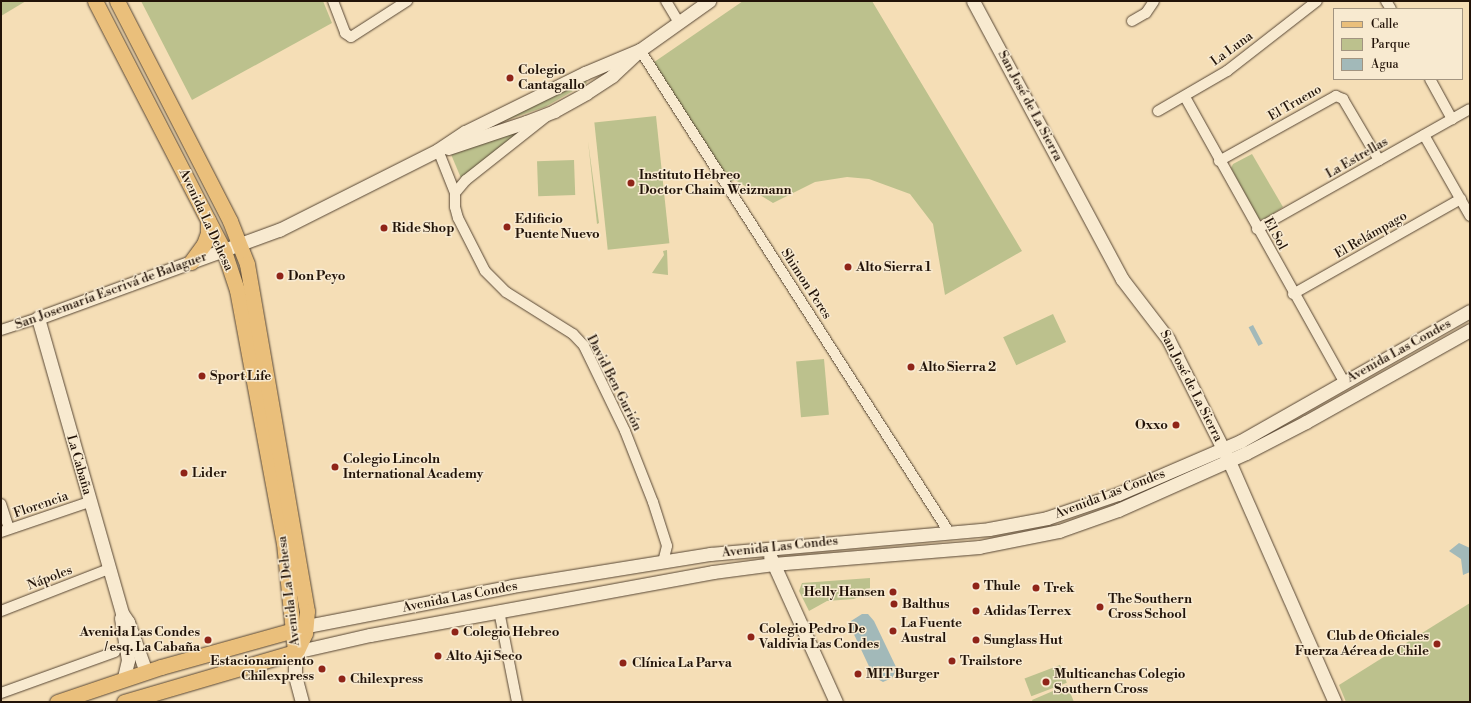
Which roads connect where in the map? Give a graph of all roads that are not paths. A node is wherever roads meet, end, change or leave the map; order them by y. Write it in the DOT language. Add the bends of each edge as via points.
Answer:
graph roads {
  1 [pos="95,1"];
  2 [pos="117,1"];
  3 [pos="333,1"];
  4 [pos="666,1"];
  5 [pos="709,1"];
  6 [pos="973,1"];
  7 [pos="1154,1"];
  8 [pos="1162,1"];
  9 [pos="1317,1"];
  10 [pos="402,3"];
  11 [pos="1132,21"];
  12 [pos="679,23"];
  13 [pos="640,50"];
  14 [pos="584,73"];
  15 [pos="1431,80"];
  16 [pos="586,93"];
  17 [pos="1185,97"];
  18 [pos="1470,108"];
  19 [pos="554,111"];
  20 [pos="1158,111"];
  21 [pos="1452,119"];
  22 [pos="1424,135"];
  23 [pos="438,150"];
  24 [pos="1379,160"];
  25 [pos="1219,161"];
  26 [pos="455,193"];
  27 [pos="1461,199"];
  28 [pos="1470,216"];
  29 [pos="208,220"];
  30 [pos="1257,229"];
  31 [pos="241,245"];
  32 [pos="224,251"];
  33 [pos="191,262"];
  34 [pos="1293,294"];
  35 [pos="1470,311"];
  36 [pos="38,318"];
  37 [pos="1,330"];
  38 [pos="1470,330"];
  39 [pos="1344,382"];
  40 [pos="1226,455"];
  41 [pos="89,502"];
  42 [pos="1,504"];
  43 [pos="5,530"];
  44 [pos="949,532"];
  45 [pos="766,547"];
  46 [pos="663,562"];
  47 [pos="773,564"];
  48 [pos="109,569"];
  49 [pos="648,583"];
  50 [pos="1,611"];
  51 [pos="499,611"];
  52 [pos="122,612"];
  53 [pos="336,620"];
  54 [pos="300,628"];
  55 [pos="330,644"];
  56 [pos="115,652"];
  57 [pos="295,652"];
  58 [pos="146,672"];
  59 [pos="124,678"];
  60 [pos="1,693"];
  61 [pos="1332,701"];
  62 [pos="57,702"];
  63 [pos="124,702"];
  64 [pos="302,702"];
  65 [pos="517,702"];
  66 [pos="836,702"];
  1 -- 29 [label="main road, Avenida La Dehesa"];
  2 -- 31 [label="main road, Avenida La Dehesa"];
  3 -- 10 [label="street" via="349,37 356,36"];
  4 -- 12 [label="street"];
  5 -- 12 [label="main road, San Josemaría Escrivá de Balaguer"];
  6 -- 40 [label="main road, San José de La Sierra" via="1122,279 1168,339"];
  7 -- 8 [label="street"];
  7 -- 11 [label="street" via="1146,13"];
  9 -- 17 [label="street, La Luna" via="1240,62"];
  12 -- 13 [label="main road, San Josemaría Escrivá de Balaguer"];
  13 -- 14 [label="main road, San Josemaría Escrivá de Balaguer"];
  13 -- 16 [label="main road, San Josemaría Escrivá de Balaguer" via="626,65"];
  13 -- 44 [label="street, Shimon Peres"];
  14 -- 16 [label="main road" via="592,79"];
  14 -- 23 [label="main road, San Josemaría Escrivá de Balaguer" via="466,132"];
  15 -- 21 [label="street"];
  16 -- 19 [label="main road, San Josemaría Escrivá de Balaguer"];
  17 -- 20 [label="street, La Luna"];
  17 -- 25 [label="street, El Sol"];
  18 -- 21 [label="street, La Estrellas"];
  19 -- 23 [label="main road, San Josemaría Escrivá de Balaguer" via="470,142"];
  19 -- 26 [label="street" via="466,180"];
  21 -- 22 [label="street, La Estrellas"];
  22 -- 24 [label="street, La Estrellas"];
  22 -- 27 [label="street"];
  23 -- 26 [label="street, David Ben Gurión"];
  23 -- 31 [label="main road, San Josemaría Escrivá de Balaguer" via="280,230"];
  24 -- 25 [label="street, El Trueno" via="1343,99 1336,96"];
  24 -- 30 [label="street, La Estrellas"];
  25 -- 30 [label="street, El Sol"];
  26 -- 46 [label="street, David Ben Gurión" via="458,218 485,271 506,292 573,334 584,346 625,431 653,502 667,546"];
  27 -- 28 [label="street"];
  27 -- 34 [label="street, El Relámpago"];
  29 -- 32 [label="main road, Avenida La Dehesa"];
  29 -- 33 [label="main road" via="204,244"];
  30 -- 34 [label="street, El Sol"];
  31 -- 32 [label="main road, San Josemaría Escrivá de Balaguer"];
  31 -- 54 [label="main road, Avenida La Dehesa" via="251,282 295,530 307,611"];
  32 -- 33 [label="main road, San Josemaría Escrivá de Balaguer"];
  32 -- 54 [label="main road, Avenida La Dehesa" via="245,322"];
  33 -- 36 [label="main road, San Josemaría Escrivá de Balaguer"];
  34 -- 39 [label="street, El Sol"];
  35 -- 39 [label="main road, Avenida Las Condes"];
  36 -- 37 [label="street, San Josemaría Escrivá de Balaguer"];
  36 -- 41 [label="main road, La Cabaña"];
  38 -- 40 [label="main road, Avenida Las Condes" via="1306,422"];
  39 -- 40 [label="main road, Avenida Las Condes"];
  40 -- 44 [label="main road, Avenida Las Condes" via="1065,512 1006,526"];
  40 -- 47 [label="main road, Avenida Las Condes" via="1108,514 1023,540 930,552"];
  40 -- 61 [label="main road, San José de La Sierra"];
  41 -- 43 [label="street, Florencia"];
  41 -- 48 [label="main road, La Cabaña"];
  42 -- 43 [label="street"];
  44 -- 45 [label="main road, Avenida Las Condes"];
  45 -- 46 [label="main road, Avenida Las Condes"];
  45 -- 47 [label="main road"];
  46 -- 49 [label="main road"];
  46 -- 53 [label="main road, Avenida Las Condes" via="512,586"];
  47 -- 49 [label="main road, Avenida Las Condes"];
  47 -- 66 [label="main road"];
  48 -- 50 [label="street, Nápoles"];
  48 -- 52 [label="main road, La Cabaña"];
  49 -- 51 [label="main road, Avenida Las Condes"];
  51 -- 55 [label="main road, Avenida Las Condes"];
  51 -- 65 [label="street"];
  52 -- 58 [label="main road, La Cabaña"];
  52 -- 59 [label="main road, La Cabaña" via="121,624 128,660"];
  53 -- 54 [label="main road, Avenida Las Condes"];
  53 -- 55 [label="main road" via="330,628"];
  54 -- 57 [label="main road, Avenida La Dehesa"];
  54 -- 58 [label="main road, Avenida Las Condes"];
  55 -- 57 [label="main road, Avenida Las Condes"];
  56 -- 60 [label="street"];
  57 -- 63 [label="main road, Avenida Las Condes"];
  57 -- 64 [label="main road" via="295,675"];
  58 -- 59 [label="main road, Avenida Las Condes"];
  58 -- 63 [label="main road" via="144,686"];
  59 -- 62 [label="main road, Avenida Las Condes"];
}
